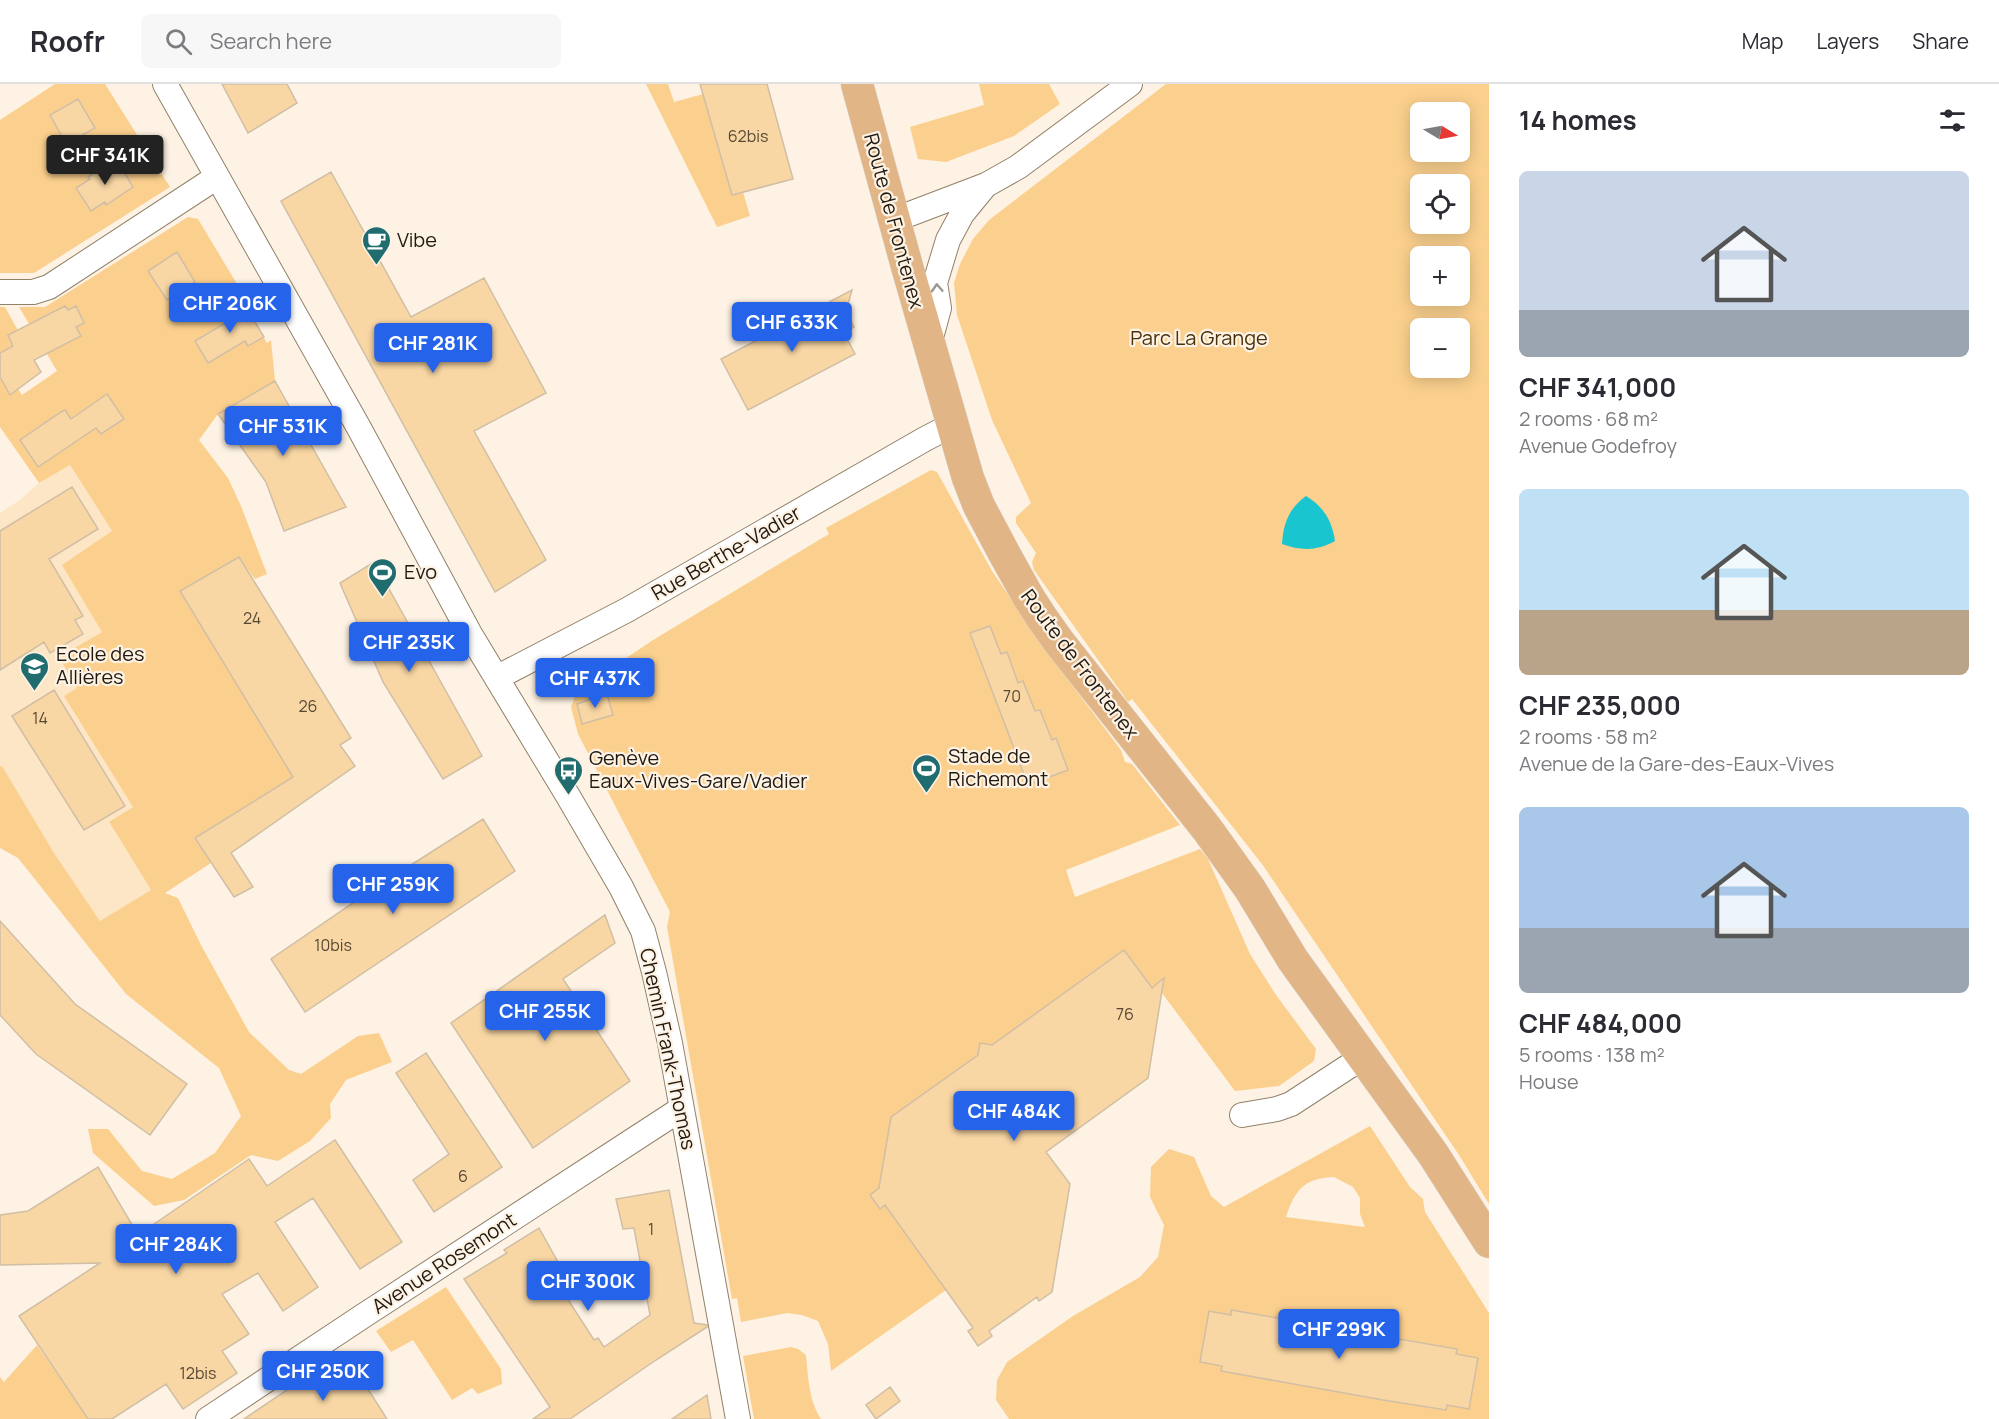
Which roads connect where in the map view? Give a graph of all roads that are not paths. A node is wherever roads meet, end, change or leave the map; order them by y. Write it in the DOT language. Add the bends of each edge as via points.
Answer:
graph roads {
  1 [pos="165,84"];
  2 [pos="857,84"];
  3 [pos="1130,84"];
  4 [pos="217,177"];
  5 [pos="986,185"];
  6 [pos="894,220"];
  7 [pos="0,292"];
  8 [pos="929,345"];
  9 [pos="952,425"];
  10 [pos="498,676"];
  11 [pos="1363,1057"];
  12 [pos="681,1109"];
  13 [pos="1242,1115"];
  14 [pos="1489,1242"];
  15 [pos="208,1419"];
  16 [pos="738,1419"];
  1 -- 4 [label="street, Chemin Frank-Thomas"];
  2 -- 6 [label="main road, Route de Frontenex"];
  3 -- 5 [label="street" via="1018,167"];
  4 -- 7 [label="street" via="49,287 33,292"];
  4 -- 10 [label="street, Chemin Frank-Thomas" via="470,634"];
  5 -- 6 [label="street"];
  8 -- 5 [label="street, one-way" via="939,308 935,283 948,240 962,214"];
  6 -- 8 [label="main road, Route de Frontenex"];
  8 -- 9 [label="main road, Route de Frontenex"];
  9 -- 10 [label="street, Rue Berthe-Vadier" via="627,610"];
  9 -- 11 [label="main road, Route de Frontenex" via="979,506 1029,598 1059,642 1207,829"];
  10 -- 12 [label="street, Chemin Frank-Thomas" via="643,931"];
  11 -- 13 [label="street" via="1290,1104"];
  11 -- 14 [label="main road, Route de Frontenex" via="1433,1154"];
  12 -- 15 [label="street, Avenue Rosemont"];
  12 -- 16 [label="street, Chemin Frank-Thomas"];
}
